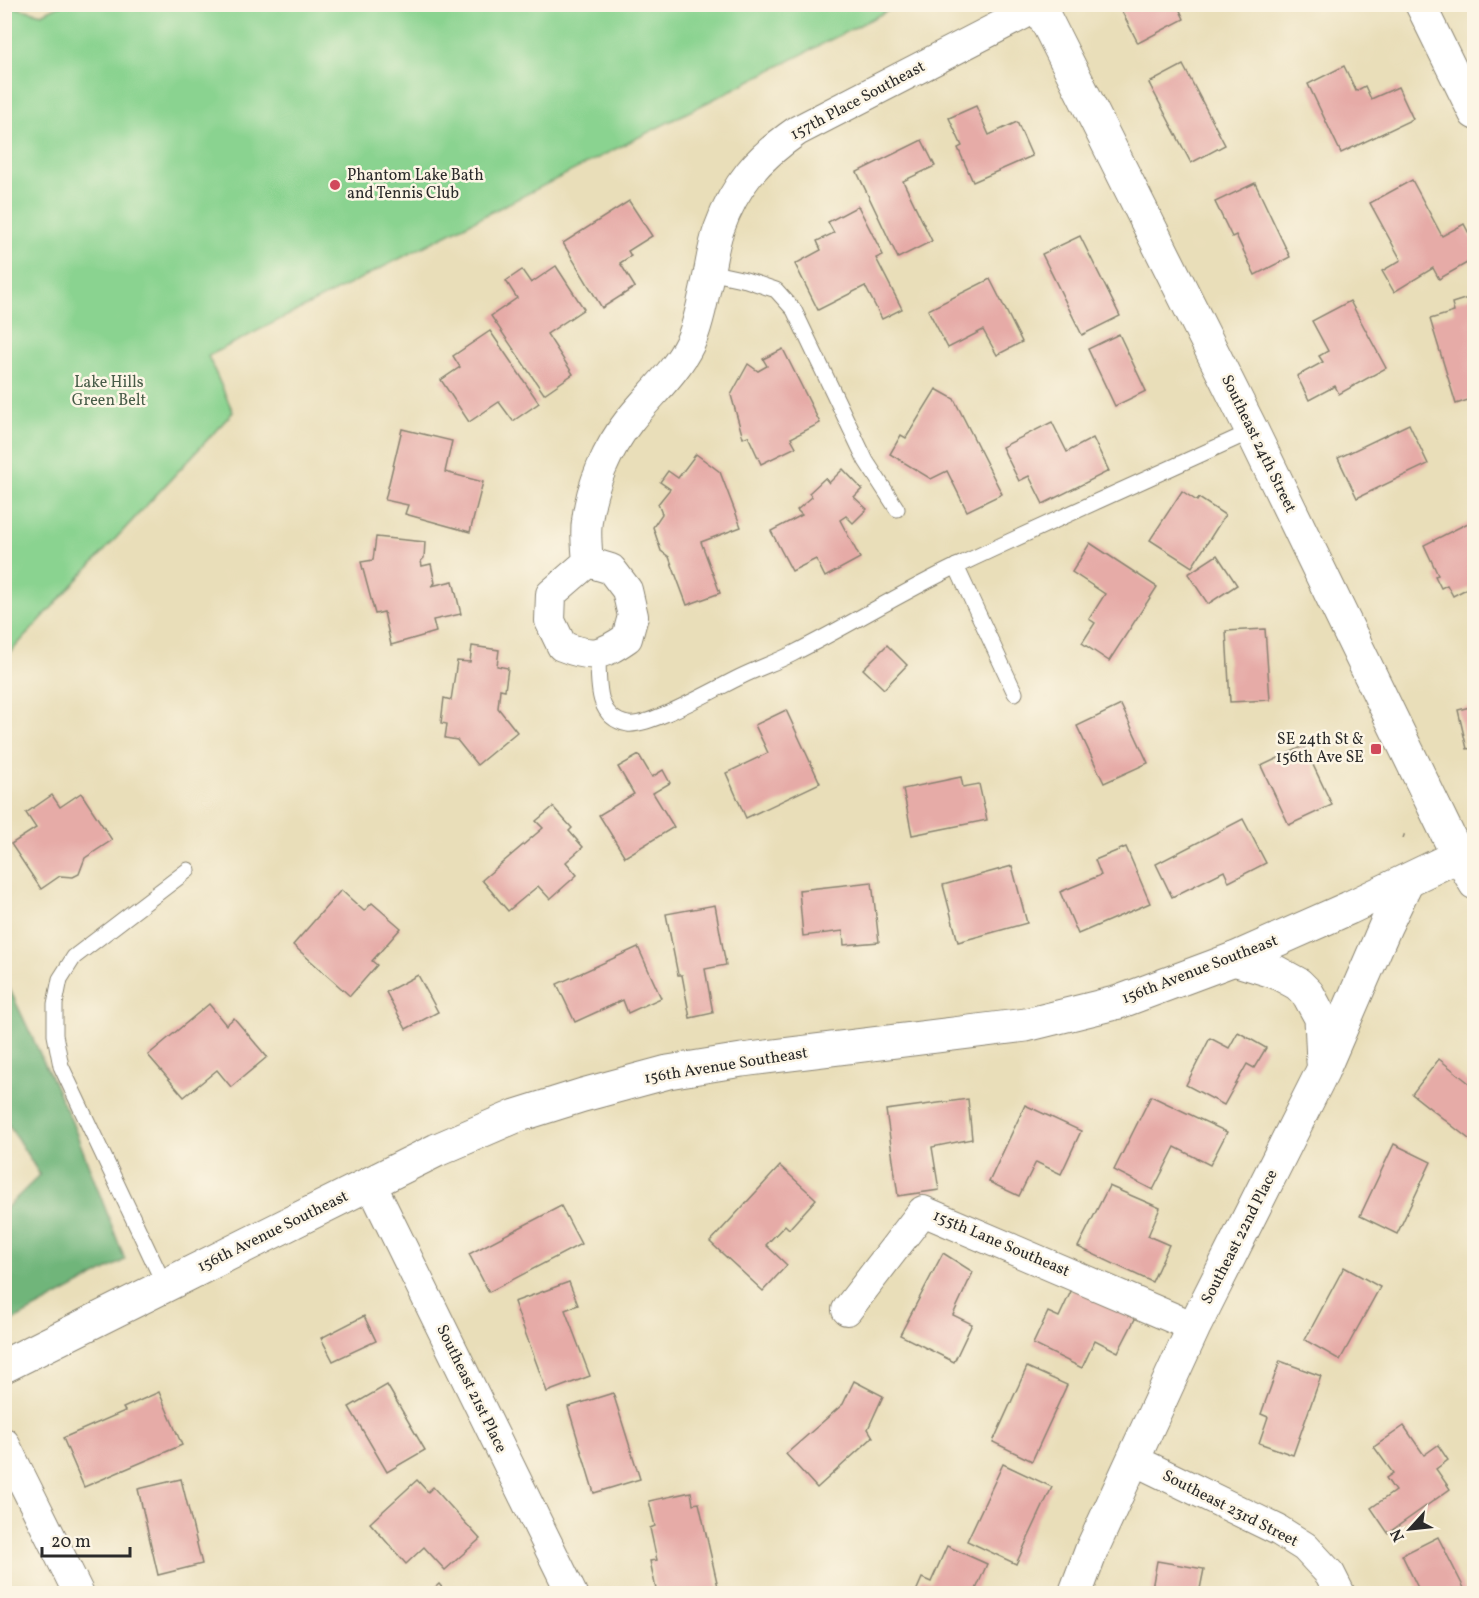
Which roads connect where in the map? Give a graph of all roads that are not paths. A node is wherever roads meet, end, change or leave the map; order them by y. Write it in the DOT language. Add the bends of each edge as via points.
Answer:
graph roads {
  1 [pos="1420,4"];
  2 [pos="1039,5"];
  3 [pos="1474,114"];
  4 [pos="709,272"];
  5 [pos="1252,432"];
  6 [pos="897,509"];
  7 [pos="588,562"];
  8 [pos="956,566"];
  9 [pos="598,652"];
  10 [pos="1015,693"];
  11 [pos="1466,852"];
  12 [pos="188,870"];
  13 [pos="1407,881"];
  14 [pos="1474,884"];
  15 [pos="1234,959"];
  16 [pos="1323,1070"];
  17 [pos="371,1184"];
  18 [pos="165,1286"];
  19 [pos="847,1310"];
  20 [pos="1194,1328"];
  21 [pos="4,1366"];
  22 [pos="4,1443"];
  23 [pos="1134,1460"];
  24 [pos="79,1593"];
  25 [pos="572,1593"];
  26 [pos="1075,1593"];
  27 [pos="1340,1593"];
  1 -- 3 [label="street"];
  2 -- 4 [label="street, 157th Place Southeast" via="796,131 770,150 750,171 733,198 718,230"];
  2 -- 5 [label="street, Southeast 24th Street"];
  4 -- 6 [label="lane" via="776,290 794,310 866,460"];
  4 -- 7 [label="street, 157th Place Southeast" via="691,341 678,365 628,422 595,484 587,522"];
  5 -- 8 [label="lane"];
  5 -- 11 [label="street, Southeast 24th Street"];
  7 -- 9 [label="street" via="611,569 627,590 633,616 627,638 608,652"];
  7 -- 9 [label="street" via="551,594 550,621 562,646 583,654"];
  8 -- 9 [label="lane" via="792,654 641,724 628,724 604,709"];
  8 -- 10 [label="lane"];
  11 -- 13 [label="street, 156th Avenue Southeast"];
  11 -- 14 [label="street, Southeast 24th Street"];
  12 -- 18 [label="lane" via="74,957 60,979 55,1004 61,1066"];
  13 -- 15 [label="street, 156th Avenue Southeast"];
  13 -- 16 [label="street, Southeast 22nd Place"];
  15 -- 16 [label="street" via="1276,972 1308,994 1321,1018"];
  15 -- 17 [label="street, 156th Avenue Southeast" via="1119,1002 1026,1025 668,1072 516,1116"];
  16 -- 20 [label="street, Southeast 22nd Place"];
  17 -- 18 [label="street, 156th Avenue Southeast"];
  17 -- 25 [label="street, Southeast 21st Place"];
  18 -- 21 [label="street, 156th Avenue Southeast"];
  19 -- 20 [label="street, 155th Lane Southeast" via="923,1211"];
  20 -- 23 [label="street, Southeast 22nd Place"];
  22 -- 24 [label="street"];
  23 -- 26 [label="street, Southeast 22nd Place"];
  23 -- 27 [label="street, Southeast 23rd Street" via="1278,1530 1305,1548 1330,1574"];
}
